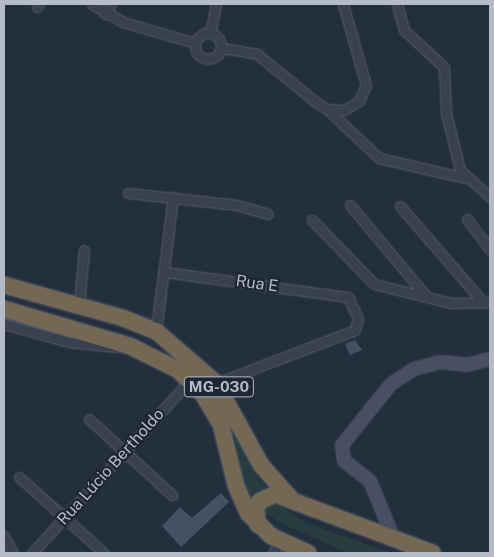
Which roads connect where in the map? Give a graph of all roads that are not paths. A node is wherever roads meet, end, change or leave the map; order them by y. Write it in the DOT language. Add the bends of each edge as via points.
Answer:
graph roads {
  1 [pos="92,4"];
  2 [pos="111,4"];
  3 [pos="216,4"];
  4 [pos="342,4"];
  5 [pos="397,4"];
  6 [pos="105,14"];
  7 [pos="210,33"];
  8 [pos="195,43"];
  9 [pos="221,48"];
  10 [pos="327,109"];
  11 [pos="465,178"];
  12 [pos="128,193"];
  13 [pos="174,197"];
  14 [pos="490,197"];
  15 [pos="350,205"];
  16 [pos="400,206"];
  17 [pos="268,214"];
  18 [pos="467,219"];
  19 [pos="312,220"];
  20 [pos="490,249"];
  21 [pos="84,250"];
  22 [pos="165,272"];
  23 [pos="4,285"];
  24 [pos="428,297"];
  25 [pos="486,302"];
  26 [pos="79,305"];
  27 [pos="4,309"];
  28 [pos="4,324"];
  29 [pos="156,332"];
  30 [pos="130,346"];
  31 [pos="490,359"];
  32 [pos="190,380"];
  33 [pos="216,383"];
  34 [pos="89,419"];
  35 [pos="125,453"];
  36 [pos="18,477"];
  37 [pos="172,495"];
  38 [pos="293,501"];
  39 [pos="66,517"];
  40 [pos="258,525"];
  41 [pos="4,536"];
  42 [pos="393,537"];
  43 [pos="277,548"];
  44 [pos="13,553"];
  45 [pos="32,553"];
  46 [pos="104,553"];
  47 [pos="308,553"];
  48 [pos="433,553"];
  1 -- 6 [label="street"];
  2 -- 6 [label="street"];
  3 -- 7 [label="street"];
  4 -- 10 [label="street" via="366,85 352,106"];
  5 -- 11 [label="street" via="404,30 444,67 446,113"];
  6 -- 8 [label="street"];
  7 -- 8 [label="street" via="202,34"];
  7 -- 9 [label="street" via="219,39"];
  8 -- 9 [label="street" via="198,54 206,58 217,55"];
  9 -- 10 [label="street" via="257,54"];
  10 -- 11 [label="street" via="379,158"];
  11 -- 14 [label="street"];
  12 -- 13 [label="street"];
  13 -- 17 [label="street" via="237,205"];
  13 -- 22 [label="street"];
  15 -- 24 [label="street"];
  16 -- 25 [label="street"];
  18 -- 20 [label="street"];
  19 -- 24 [label="street" via="367,280"];
  21 -- 26 [label="street"];
  22 -- 29 [label="street"];
  22 -- 33 [label="street, Rua E" via="348,297 358,318 355,330"];
  23 -- 26 [label="highway, MG-030"];
  24 -- 25 [label="street"];
  26 -- 29 [label="highway, MG-030"];
  27 -- 30 [label="highway, MG-030"];
  28 -- 30 [label="street" via="82,344"];
  29 -- 33 [label="highway, MG-030"];
  30 -- 32 [label="highway, MG-030" via="166,363"];
  31 -- 42 [label="street" via="467,366 440,362 414,369 390,384 342,444 344,461 370,481"];
  32 -- 35 [label="street, Rua Lúcio Bertholdo"];
  32 -- 40 [label="highway, MG-030" via="221,425 240,499"];
  33 -- 38 [label="highway, MG-030" via="261,465"];
  34 -- 35 [label="street"];
  35 -- 37 [label="street"];
  35 -- 39 [label="street, Rua Lúcio Bertholdo"];
  36 -- 39 [label="street"];
  38 -- 40 [label="highway" via="268,496 256,508"];
  38 -- 42 [label="highway, MG-030"];
  39 -- 45 [label="street, Rua Lúcio Bertholdo"];
  39 -- 46 [label="street"];
  40 -- 43 [label="highway, MG-030"];
  41 -- 44 [label="street"];
  42 -- 48 [label="highway, MG-030"];
  43 -- 47 [label="highway, MG-030"];
}
